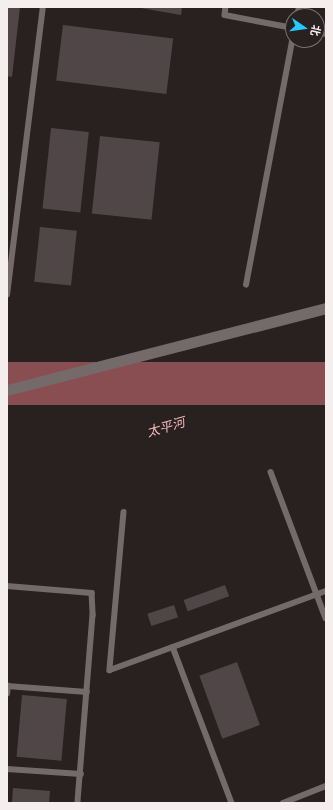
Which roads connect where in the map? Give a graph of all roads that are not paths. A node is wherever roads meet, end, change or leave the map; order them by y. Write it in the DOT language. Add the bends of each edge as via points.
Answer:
graph roads {
  1 [pos="43,7"];
  2 [pos="226,7"];
  3 [pos="285,26"];
  4 [pos="291,48"];
  5 [pos="246,285"];
  6 [pos="7,295"];
  7 [pos="326,308"];
  8 [pos="7,390"];
  9 [pos="271,472"];
  10 [pos="124,512"];
  11 [pos="7,586"];
  12 [pos="326,591"];
  13 [pos="317,595"];
  14 [pos="326,618"];
  15 [pos="173,647"];
  16 [pos="7,686"];
  17 [pos="87,692"];
  18 [pos="7,694"];
  19 [pos="7,769"];
  20 [pos="81,774"];
  21 [pos="326,786"];
  22 [pos="78,803"];
  23 [pos="232,803"];
  24 [pos="283,803"];
  1 -- 6 [label="lane"];
  2 -- 3 [label="lane" via="225,15"];
  4 -- 5 [label="lane"];
  7 -- 8 [label="street"];
  9 -- 13 [label="lane"];
  10 -- 15 [label="lane" via="110,670"];
  11 -- 17 [label="lane" via="92,593 93,615"];
  12 -- 13 [label="lane"];
  13 -- 14 [label="lane"];
  13 -- 15 [label="lane"];
  15 -- 23 [label="lane"];
  16 -- 17 [label="lane"];
  16 -- 18 [label="lane"];
  17 -- 20 [label="lane"];
  19 -- 20 [label="lane"];
  20 -- 22 [label="lane"];
  21 -- 24 [label="lane"];
}
